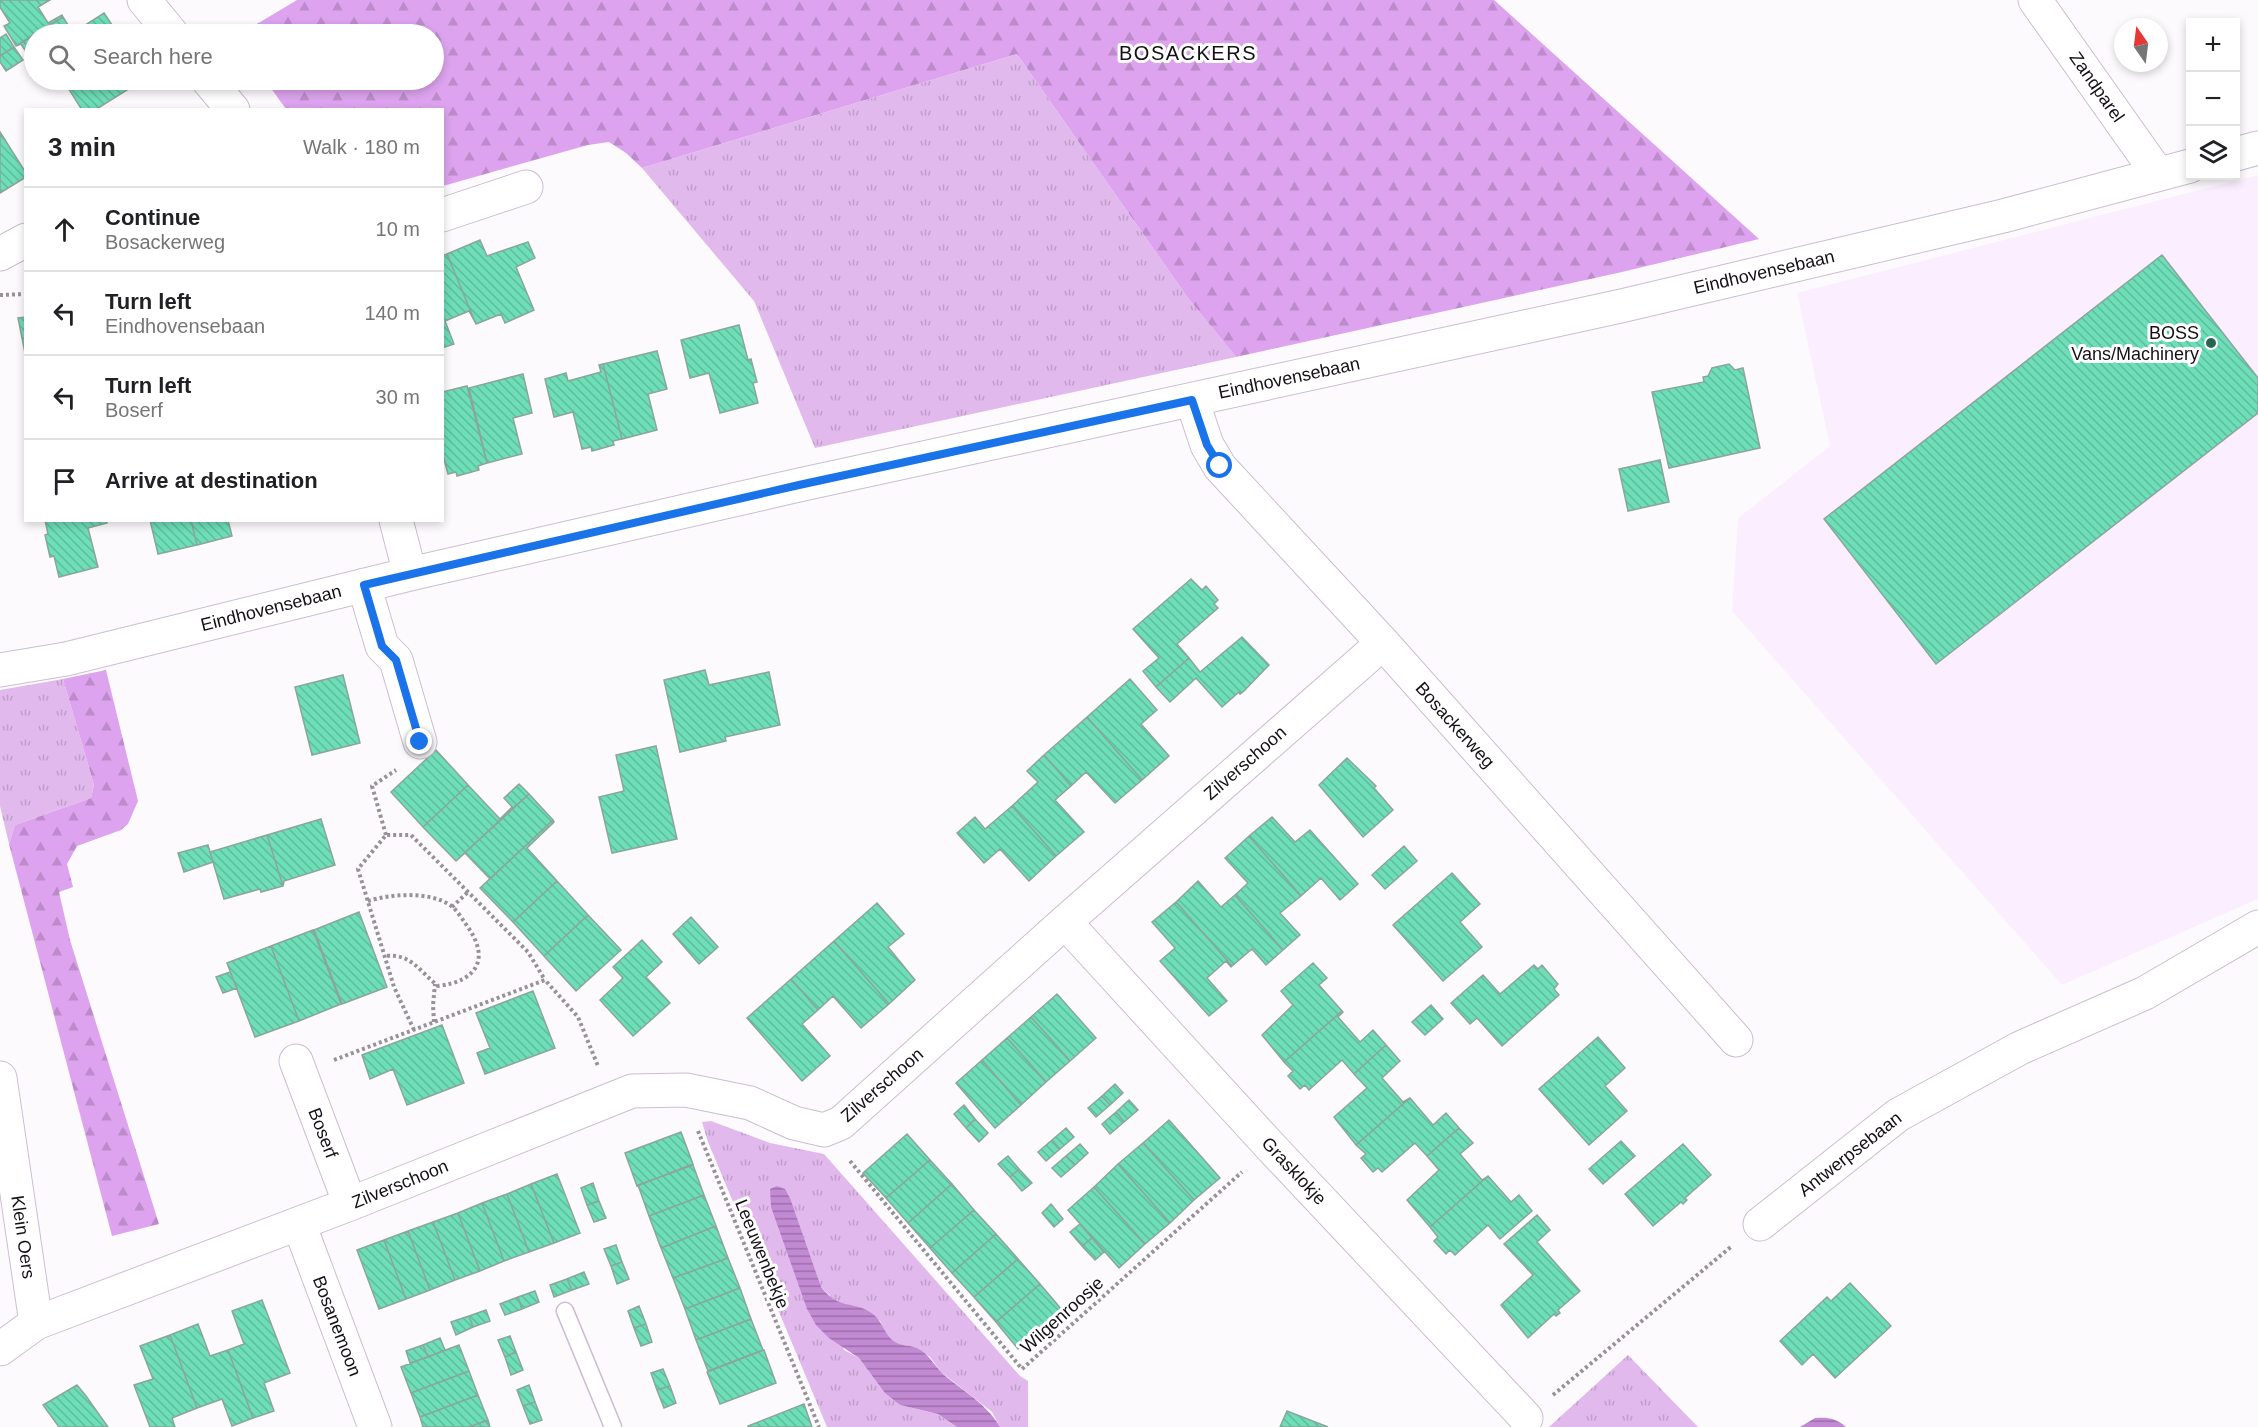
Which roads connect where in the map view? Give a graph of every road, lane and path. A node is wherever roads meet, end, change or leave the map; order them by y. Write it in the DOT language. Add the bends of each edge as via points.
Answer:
graph roads {
  1 [pos="144,0"];
  2 [pos="2035,0"];
  3 [pos="164,24"];
  4 [pos="216,90"];
  5 [pos="231,108"];
  6 [pos="2258,148"];
  7 [pos="2240,153"];
  8 [pos="2186,167"];
  9 [pos="2158,174"];
  10 [pos="526,187"];
  11 [pos="444,214"];
  12 [pos="24,241"];
  13 [pos="0,254"];
  14 [pos="24,294"];
  15 [pos="0,295"];
  16 [pos="1192,400"];
  17 [pos="397,522"];
  18 [pos="410,574"];
  19 [pos="364,585"];
  20 [pos="1383,643"];
  21 [pos="0,670"];
  22 [pos="420,742"];
  23 [pos="386,835"];
  24 [pos="468,892"];
  25 [pos="368,902"];
  26 [pos="452,907"];
  27 [pos="1065,922"];
  28 [pos="2258,927"];
  29 [pos="385,956"];
  30 [pos="545,980"];
  31 [pos="435,984"];
  32 [pos="434,1022"];
  33 [pos="414,1030"];
  34 [pos="1736,1040"];
  35 [pos="298,1067"];
  36 [pos="0,1078"];
  37 [pos="686,1090"];
  38 [pos="612,1099"];
  39 [pos="824,1130"];
  40 [pos="1270,1146"];
  41 [pos="350,1204"];
  42 [pos="299,1224"];
  43 [pos="1760,1224"];
  44 [pos="565,1311"];
  45 [pos="36,1323"];
  46 [pos="0,1349"];
  47 [pos="1526,1418"];
  48 [pos="375,1427"];
  49 [pos="613,1427"];
  50 [pos="819,1427"];
  1 -- 3 [label="street"];
  2 -- 9 [label="street, Zandparel"];
  4 -- 5 [label="street"];
  6 -- 7 [label="street"];
  8 -- 9 [label="street, Eindhovensebaan"];
  9 -- 16 [label="street, Eindhovensebaan" via="2003,216"];
  10 -- 11 [label="street"];
  12 -- 13 [label="street"];
  14 -- 15 [label="path"];
  16 -- 18 [label="street, Eindhovensebaan"];
  16 -- 20 [label="street, Bosackerweg" via="1207,445 1220,466"];
  17 -- 18 [label="street"];
  18 -- 19 [label="street, Eindhovensebaan"];
  19 -- 21 [label="street, Eindhovensebaan" via="66,659"];
  19 -- 22 [label="street" via="382,646 396,660"];
  20 -- 27 [label="street, Zilverschoon"];
  20 -- 34 [label="street, Bosackerweg"];
  22 -- 23 [label="path" via="416,757 372,786"];
  23 -- 24 [label="path" via="411,835"];
  23 -- 25 [label="path" via="358,869"];
  24 -- 26 [label="path"];
  24 -- 30 [label="path" via="528,952"];
  25 -- 26 [label="path" via="411,895"];
  25 -- 29 [label="path"];
  26 -- 31 [label="path" via="473,934 477,968 460,982"];
  27 -- 39 [label="street, Zilverschoon" via="841,1123"];
  27 -- 40 [label="street, Grasklokje"];
  28 -- 43 [label="street, Antwerpsebaan" via="2145,993 2020,1048 1898,1115"];
  29 -- 31 [label="path" via="398,954 409,959"];
  29 -- 33 [label="path"];
  30 -- 32 [label="path"];
  30 -- 38 [label="path" via="578,1017"];
  31 -- 32 [label="path"];
  32 -- 33 [label="path"];
  33 -- 35 [label="path"];
  35 -- 41 [label="street, Boserf"];
  36 -- 45 [label="street, Klein Oers"];
  37 -- 38 [label="street, Zilverschoon" via="633,1091"];
  37 -- 39 [label="street, Zilverschoon" via="750,1103 794,1123"];
  37 -- 50 [label="path, Leeuwenbekje" via="701,1142"];
  38 -- 41 [label="street, Zilverschoon"];
  39 -- 40 [label="path, Wilgenroosje" via="1022,1369"];
  40 -- 47 [label="street, Grasklokje"];
  41 -- 42 [label="street, Zilverschoon"];
  42 -- 45 [label="street, Zilverschoon"];
  42 -- 48 [label="street, Bosanemoon"];
  43 -- 47 [label="path"];
  44 -- 49 [label="lane"];
  45 -- 46 [label="street, Zilverschoon"];
}
